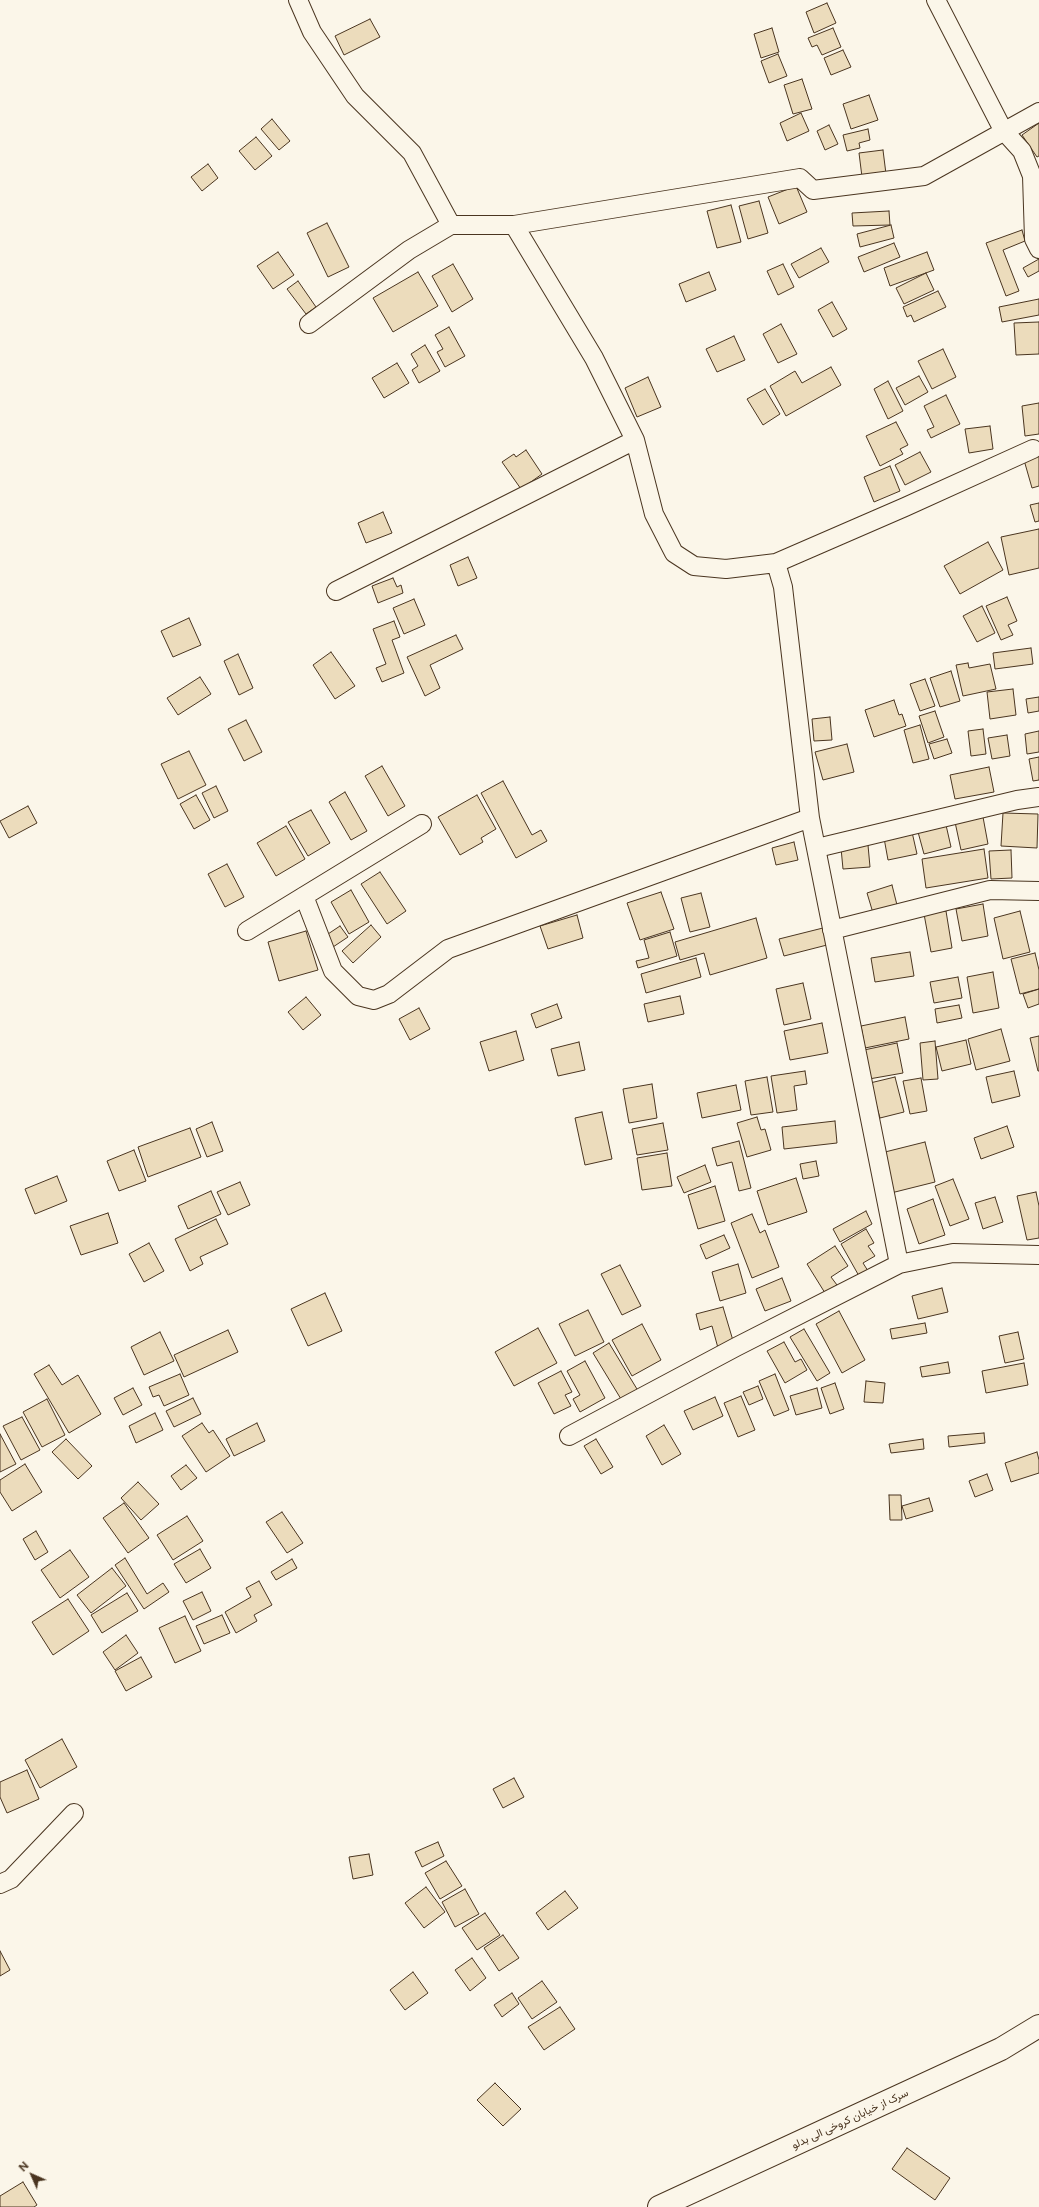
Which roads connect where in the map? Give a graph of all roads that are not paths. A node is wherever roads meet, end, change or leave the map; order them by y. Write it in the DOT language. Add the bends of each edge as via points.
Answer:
graph roads {
  1 [pos="298,0"];
  2 [pos="936,0"];
  3 [pos="1039,112"];
  4 [pos="1003,130"];
  5 [pos="451,225"];
  6 [pos="514,225"];
  7 [pos="1039,249"];
  8 [pos="309,324"];
  9 [pos="635,440"];
  10 [pos="1033,449"];
  11 [pos="776,563"];
  12 [pos="336,590"];
  13 [pos="1039,797"];
  14 [pos="810,818"];
  15 [pos="422,824"];
  16 [pos="817,848"];
  17 [pos="1039,891"];
  18 [pos="304,896"];
  19 [pos="247,930"];
  20 [pos="832,930"];
  21 [pos="1039,1255"];
  22 [pos="899,1264"];
  23 [pos="569,1436"];
  24 [pos="74,1813"];
  25 [pos="0,1884"];
  26 [pos="1039,2026"];
  27 [pos="658,2207"];
  1 -- 5 [label="street" via="312,32 355,96 412,153"];
  2 -- 4 [label="street"];
  3 -- 4 [label="street"];
  4 -- 6 [label="street" via="924,176 813,190 800,178"];
  4 -- 7 [label="street" via="1022,151 1032,176 1034,239"];
  5 -- 6 [label="street"];
  5 -- 8 [label="street" via="409,250"];
  6 -- 9 [label="street" via="594,358"];
  9 -- 11 [label="street" via="654,514 674,553 694,566 726,569"];
  9 -- 12 [label="street"];
  10 -- 11 [label="street"];
  11 -- 14 [label="street" via="783,587"];
  13 -- 16 [label="street" via="1017,800"];
  14 -- 16 [label="street"];
  14 -- 18 [label="street" via="448,949 389,994 374,1000 358,996 333,971"];
  15 -- 18 [label="street"];
  16 -- 20 [label="street"];
  17 -- 20 [label="street" via="990,890"];
  18 -- 19 [label="street"];
  20 -- 22 [label="street"];
  21 -- 22 [label="street" via="953,1253"];
  22 -- 23 [label="street"];
  24 -- 25 [label="street" via="11,1879"];
  26 -- 27 [label="main road, سرک از خیابان کروخی الی بدلو" via="1001,2049"];
}
